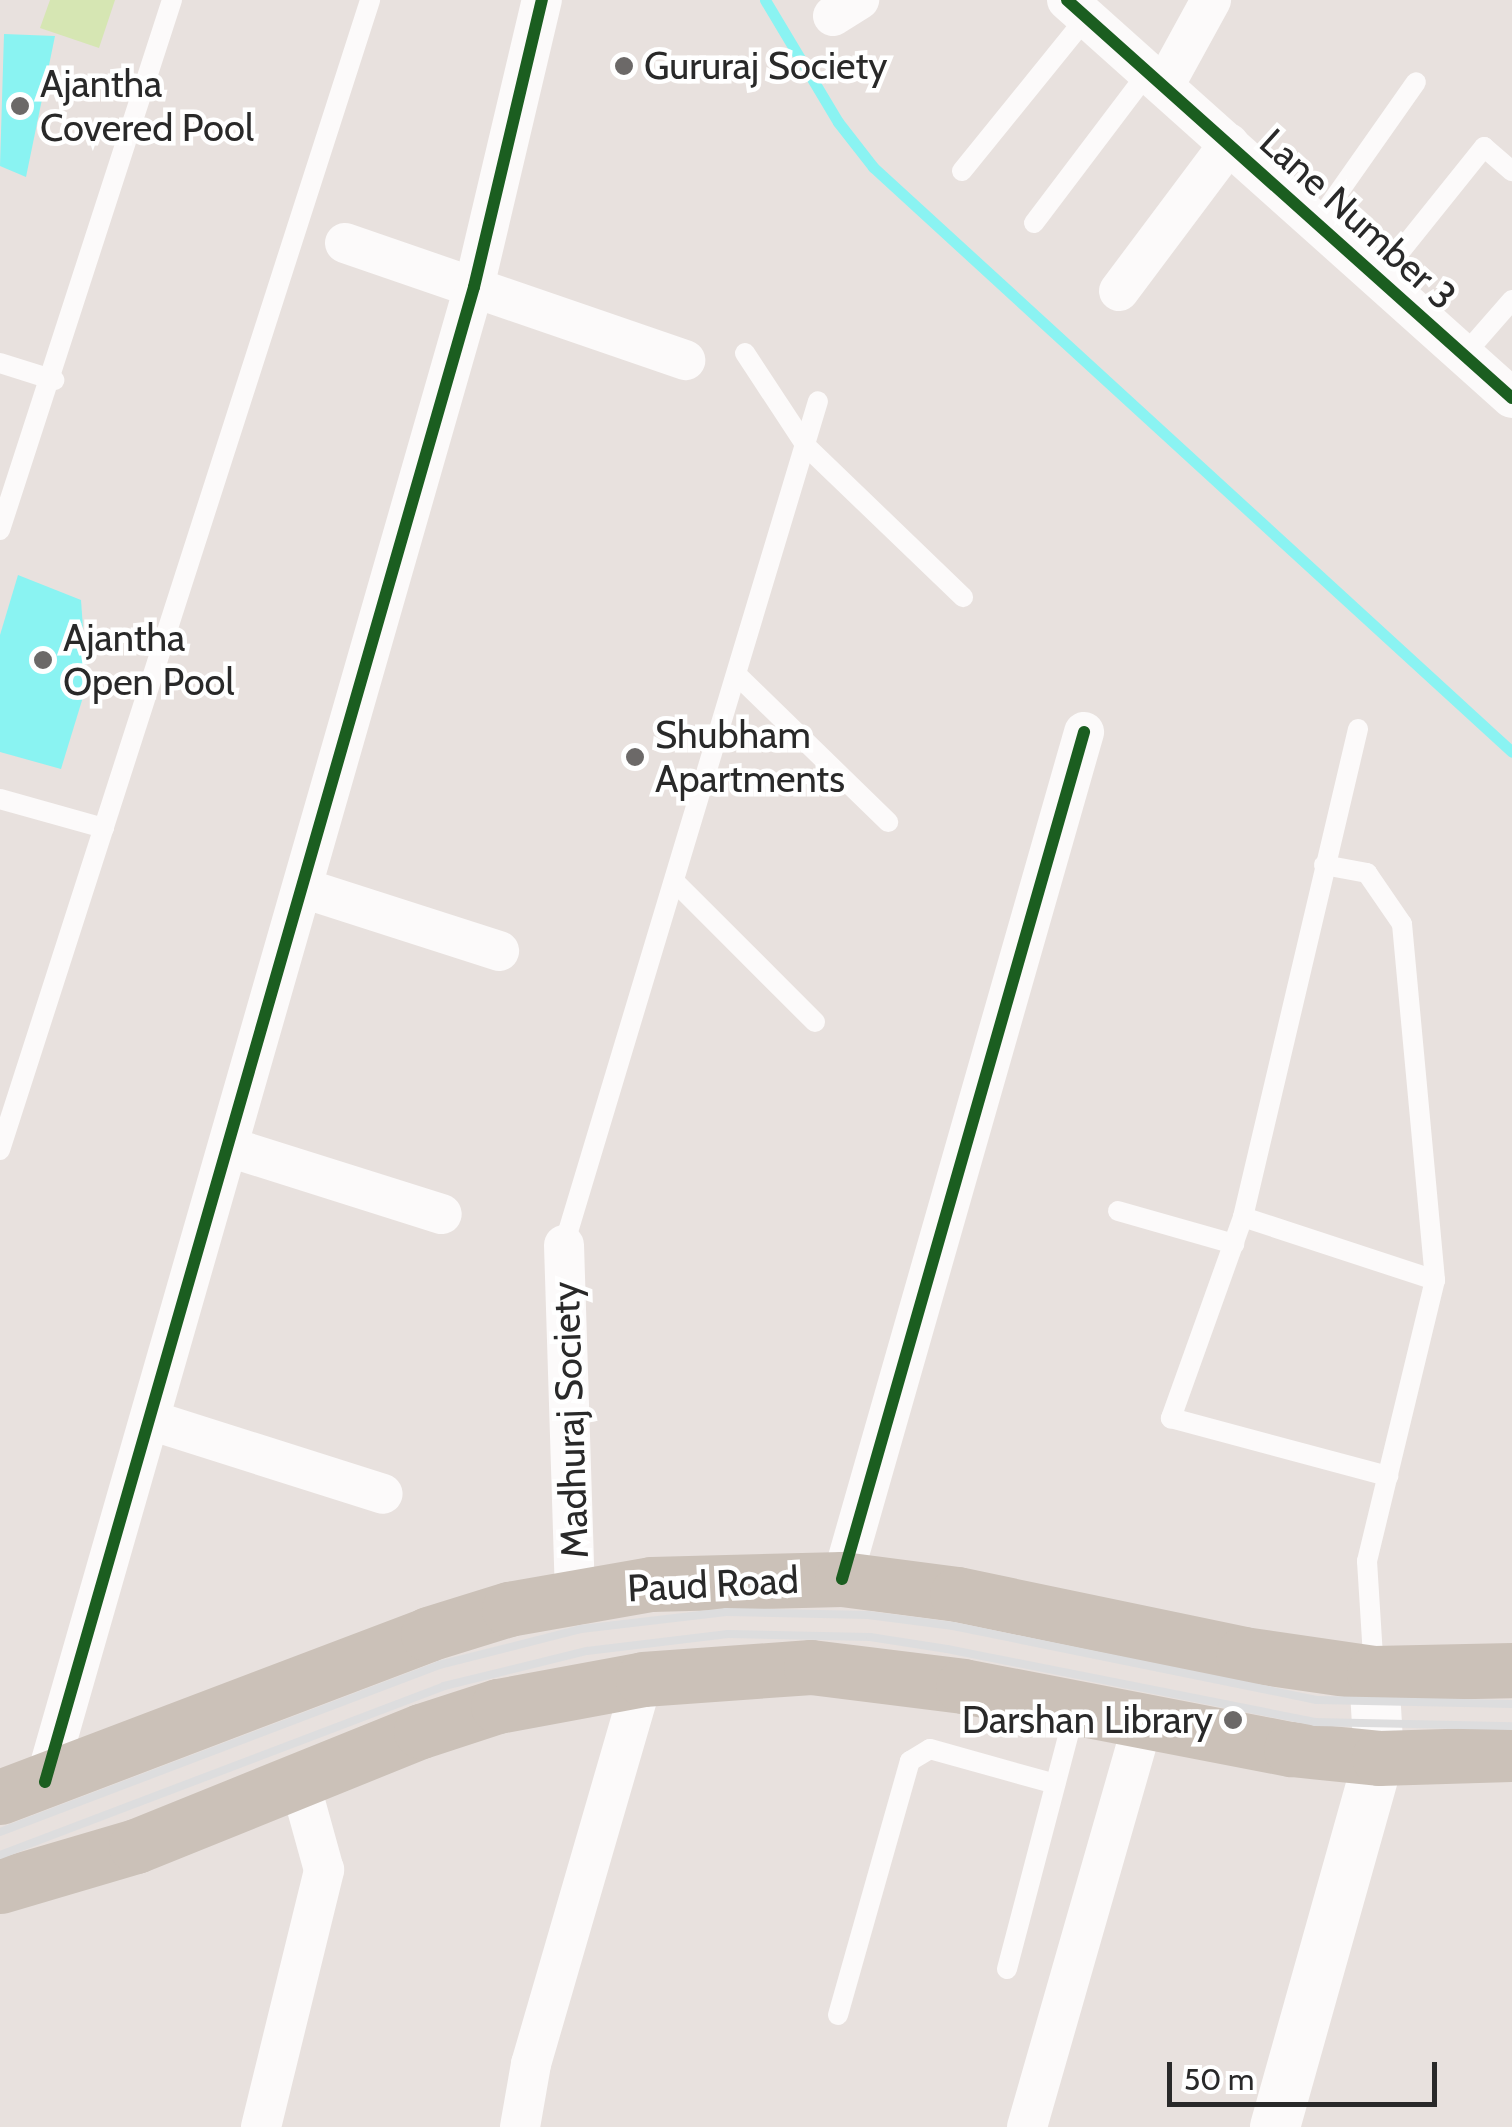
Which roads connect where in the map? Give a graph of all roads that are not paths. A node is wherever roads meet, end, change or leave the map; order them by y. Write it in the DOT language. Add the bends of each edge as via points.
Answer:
graph roads {
  1 [pos="172,0"];
  2 [pos="370,0"];
  3 [pos="542,0"];
  4 [pos="1211,0"];
  5 [pos="1076,9"];
  6 [pos="1156,79"];
  7 [pos="1416,82"];
  8 [pos="1228,144"];
  9 [pos="1512,171"];
  10 [pos="962,172"];
  11 [pos="1317,223"];
  12 [pos="1034,224"];
  13 [pos="344,243"];
  14 [pos="1379,278"];
  15 [pos="474,287"];
  16 [pos="1119,291"];
  17 [pos="1512,300"];
  18 [pos="744,353"];
  19 [pos="1464,355"];
  20 [pos="686,360"];
  21 [pos="0,362"];
  22 [pos="54,380"];
  23 [pos="1512,398"];
  24 [pos="818,401"];
  25 [pos="806,446"];
  26 [pos="0,530"];
  27 [pos="963,598"];
  28 [pos="737,675"];
  29 [pos="1358,729"];
  30 [pos="1084,732"];
  31 [pos="0,798"];
  32 [pos="888,822"];
  33 [pos="104,828"];
  34 [pos="1324,865"];
  35 [pos="675,882"];
  36 [pos="303,888"];
  37 [pos="499,952"];
  38 [pos="815,1022"];
  39 [pos="228,1147"];
  40 [pos="0,1150"];
  41 [pos="1118,1211"];
  42 [pos="442,1214"];
  43 [pos="1243,1217"];
  44 [pos="564,1244"];
  45 [pos="1234,1244"];
  46 [pos="1434,1280"];
  47 [pos="150,1420"];
  48 [pos="1388,1476"];
  49 [pos="383,1494"];
  50 [pos="842,1578"];
  51 [pos="575,1596"];
  52 [pos="1512,1670"];
  53 [pos="1374,1673"];
  54 [pos="643,1679"];
  55 [pos="1075,1710"];
  56 [pos="1142,1723"];
  57 [pos="1512,1754"];
  58 [pos="1379,1758"];
  59 [pos="299,1780"];
  60 [pos="1055,1784"];
  61 [pos="22,1790"];
  62 [pos="0,1886"];
  63 [pos="1006,1969"];
  64 [pos="838,2015"];
  65 [pos="261,2127"];
  66 [pos="520,2127"];
  67 [pos="1027,2127"];
  68 [pos="1275,2127"];
  1 -- 22 [label="lane"];
  2 -- 33 [label="lane"];
  3 -- 15 [label="street"];
  4 -- 6 [label="street"];
  5 -- 6 [label="street, Lane Number 3"];
  5 -- 10 [label="lane"];
  6 -- 8 [label="street, Lane Number 3"];
  6 -- 12 [label="lane"];
  7 -- 11 [label="lane"];
  8 -- 11 [label="street, Lane Number 3"];
  8 -- 16 [label="street"];
  9 -- 14 [label="lane" via="1484,147"];
  11 -- 14 [label="street, Lane Number 3"];
  13 -- 15 [label="street"];
  14 -- 19 [label="street, Lane Number 3"];
  15 -- 20 [label="street"];
  15 -- 36 [label="street"];
  17 -- 19 [label="lane"];
  18 -- 25 [label="lane"];
  19 -- 23 [label="street, Lane Number 3"];
  21 -- 22 [label="lane"];
  22 -- 26 [label="lane"];
  24 -- 25 [label="lane"];
  25 -- 27 [label="lane"];
  25 -- 28 [label="lane"];
  28 -- 32 [label="lane"];
  28 -- 35 [label="lane"];
  29 -- 34 [label="lane"];
  30 -- 50 [label="street"];
  31 -- 33 [label="lane"];
  33 -- 40 [label="lane"];
  34 -- 43 [label="lane"];
  34 -- 46 [label="lane" via="1367,873 1402,924"];
  35 -- 38 [label="lane"];
  35 -- 44 [label="lane"];
  36 -- 37 [label="street"];
  36 -- 39 [label="street"];
  39 -- 42 [label="street"];
  39 -- 47 [label="street"];
  41 -- 45 [label="lane"];
  43 -- 45 [label="lane"];
  43 -- 46 [label="lane"];
  44 -- 51 [label="street, Madhuraj Society"];
  45 -- 48 [label="lane" via="1171,1418"];
  46 -- 48 [label="lane"];
  47 -- 49 [label="street"];
  47 -- 61 [label="street"];
  48 -- 53 [label="lane" via="1367,1561"];
  50 -- 51 [label="main road, Paud Road" via="722,1578"];
  50 -- 53 [label="main road, Paud Road"];
  51 -- 61 [label="main road, Paud Road" via="428,1634"];
  52 -- 53 [label="main road, Paud Road"];
  53 -- 58 [label="street"];
  54 -- 55 [label="main road" via="811,1667 964,1686"];
  54 -- 59 [label="main road" via="498,1706"];
  54 -- 66 [label="street" via="532,2064"];
  55 -- 56 [label="main road"];
  55 -- 60 [label="lane"];
  56 -- 58 [label="main road"];
  56 -- 67 [label="street"];
  57 -- 58 [label="main road"];
  58 -- 68 [label="street"];
  59 -- 62 [label="main road" via="136,1846"];
  59 -- 65 [label="street" via="324,1870"];
  60 -- 63 [label="lane"];
  60 -- 64 [label="lane" via="930,1749 910,1761"];
}
